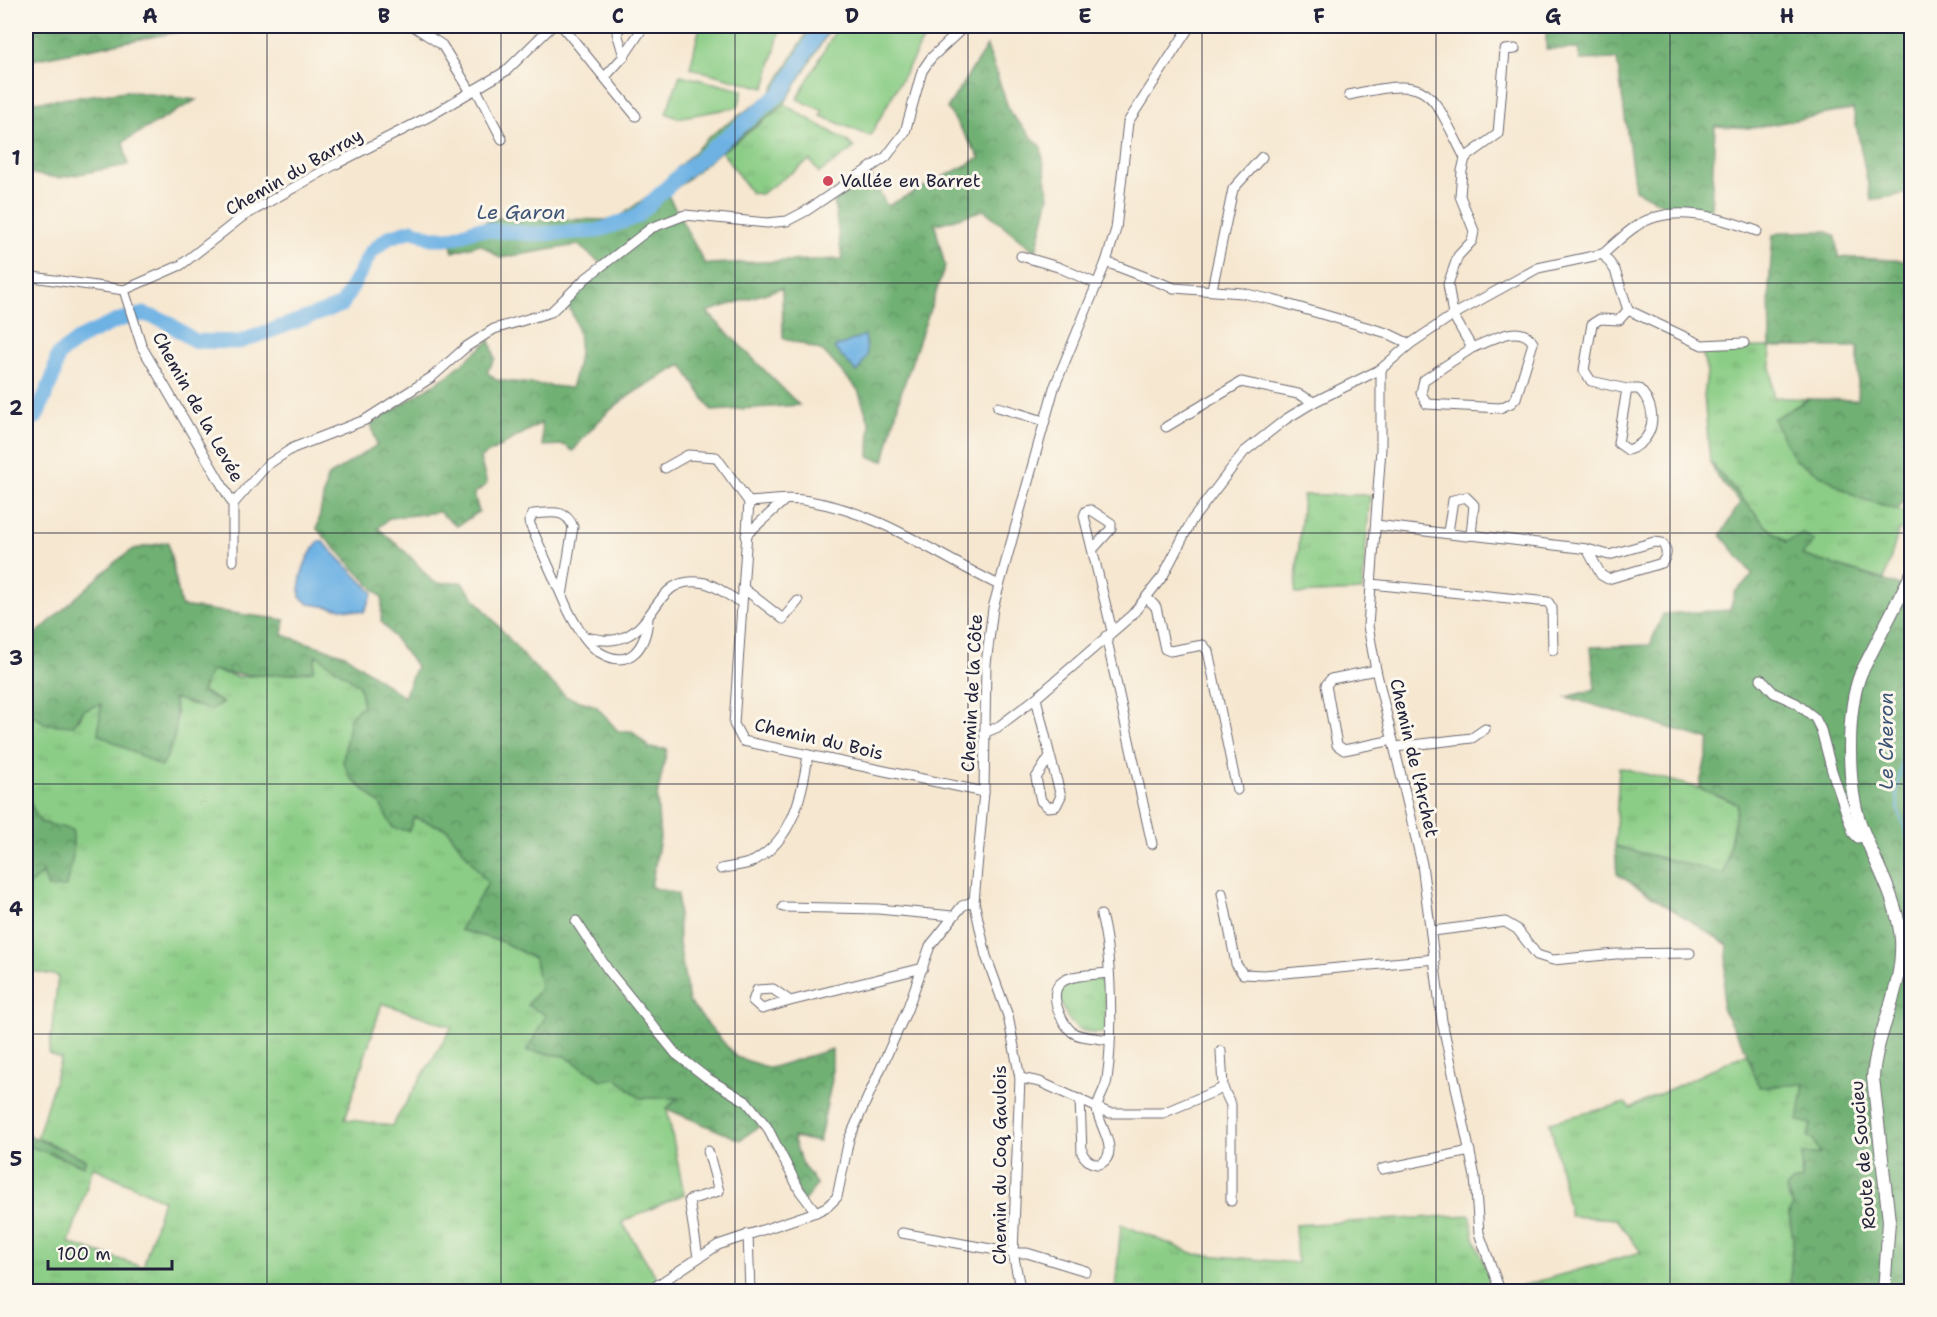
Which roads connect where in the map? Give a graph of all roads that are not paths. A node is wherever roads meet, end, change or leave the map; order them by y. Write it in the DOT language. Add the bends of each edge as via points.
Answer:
graph roads {
  1 [pos="413,26"];
  2 [pos="552,26"];
  3 [pos="562,26"];
  4 [pos="621,26"];
  5 [pos="644,26"];
  6 [pos="965,26"];
  7 [pos="1190,26"];
  8 [pos="1515,49"];
  9 [pos="624,56"];
  10 [pos="605,77"];
  11 [pos="474,91"];
  12 [pos="1349,95"];
  13 [pos="636,116"];
  14 [pos="502,139"];
  15 [pos="1262,157"];
  16 [pos="1465,158"];
  17 [pos="1757,231"];
  18 [pos="1603,254"];
  19 [pos="1021,256"];
  20 [pos="1106,262"];
  21 [pos="26,276"];
  22 [pos="1097,284"];
  23 [pos="1212,289"];
  24 [pos="124,290"];
  25 [pos="1628,310"];
  26 [pos="1453,315"];
  27 [pos="1744,343"];
  28 [pos="1410,344"];
  29 [pos="1472,348"];
  30 [pos="1381,369"];
  31 [pos="1627,388"];
  32 [pos="1314,402"];
  33 [pos="998,406"];
  34 [pos="1044,421"];
  35 [pos="1166,427"];
  36 [pos="664,468"];
  37 [pos="785,500"];
  38 [pos="749,502"];
  39 [pos="233,504"];
  40 [pos="1376,525"];
  41 [pos="1448,532"];
  42 [pos="746,535"];
  43 [pos="1471,535"];
  44 [pos="1093,549"];
  45 [pos="1587,549"];
  46 [pos="233,561"];
  47 [pos="1911,573"];
  48 [pos="998,584"];
  49 [pos="1371,584"];
  50 [pos="743,588"];
  51 [pos="562,596"];
  52 [pos="1147,598"];
  53 [pos="741,602"];
  54 [pos="798,602"];
  55 [pos="648,618"];
  56 [pos="1109,633"];
  57 [pos="586,637"];
  58 [pos="1553,650"];
  59 [pos="1376,670"];
  60 [pos="1761,679"];
  61 [pos="1036,698"];
  62 [pos="1485,729"];
  63 [pos="984,733"];
  64 [pos="1394,744"];
  65 [pos="808,755"];
  66 [pos="1050,756"];
  67 [pos="1238,790"];
  68 [pos="984,792"];
  69 [pos="1865,836"];
  70 [pos="1152,844"];
  71 [pos="721,869"];
  72 [pos="1222,892"];
  73 [pos="974,901"];
  74 [pos="783,907"];
  75 [pos="1101,915"];
  76 [pos="953,916"];
  77 [pos="576,921"];
  78 [pos="1432,931"];
  79 [pos="1690,953"];
  80 [pos="1435,959"];
  81 [pos="923,968"];
  82 [pos="1108,973"];
  83 [pos="790,1001"];
  84 [pos="1109,1040"];
  85 [pos="1221,1051"];
  86 [pos="1020,1078"];
  87 [pos="1223,1088"];
  88 [pos="1080,1099"];
  89 [pos="1097,1108"];
  90 [pos="708,1151"];
  91 [pos="1470,1151"];
  92 [pos="1382,1169"];
  93 [pos="1230,1201"];
  94 [pos="816,1212"];
  95 [pos="902,1233"];
  96 [pos="748,1234"];
  97 [pos="1013,1253"];
  98 [pos="698,1257"];
  99 [pos="1086,1271"];
  100 [pos="1498,1285"];
  101 [pos="647,1292"];
  102 [pos="750,1292"];
  103 [pos="1021,1292"];
  104 [pos="1884,1292"];
  1 -- 11 [label="street" via="442,45"];
  2 -- 11 [label="street, Chemin du Barray" via="506,71"];
  3 -- 10 [label="street"];
  4 -- 9 [label="street" via="617,33"];
  5 -- 9 [label="street"];
  6 -- 39 [label="street" via="922,71 899,142 886,157 806,212 767,223 685,215 651,228 551,312 494,329 432,377 365,420 285,453 267,465"];
  7 -- 20 [label="street, Chemin de la Côte" via="1128,122 1116,229"];
  8 -- 16 [label="street" via="1505,50 1498,134"];
  9 -- 10 [label="street"];
  10 -- 13 [label="street"];
  11 -- 14 [label="street"];
  11 -- 24 [label="street, Chemin du Barray" via="242,217 180,266"];
  12 -- 16 [label="street" via="1400,85 1415,86 1430,96"];
  15 -- 23 [label="street" via="1233,189"];
  16 -- 26 [label="street" via="1460,196 1474,231 1472,241 1458,256 1449,284"];
  17 -- 18 [label="street" via="1713,216 1666,216 1636,226"];
  18 -- 25 [label="street" via="1615,270"];
  18 -- 26 [label="street" via="1538,268"];
  19 -- 22 [label="street"];
  20 -- 22 [label="street, Chemin de la Côte"];
  20 -- 23 [label="street" via="1174,288"];
  21 -- 24 [label="street"];
  22 -- 34 [label="street, Chemin de la Côte" via="1061,368"];
  23 -- 28 [label="street" via="1327,314"];
  24 -- 39 [label="street, Chemin de la Levée" via="142,347"];
  25 -- 27 [label="street" via="1702,345"];
  25 -- 31 [label="street" via="1619,320 1600,319 1592,324 1584,370 1591,381"];
  26 -- 28 [label="street"];
  26 -- 29 [label="street"];
  28 -- 30 [label="street"];
  29 -- 29 [label="street" via="1424,380 1421,393 1427,404 1500,408 1516,398 1533,343 1529,336 1511,333"];
  30 -- 32 [label="street"];
  30 -- 40 [label="street, Chemin de l'Archet"];
  31 -- 31 [label="street" via="1618,443 1628,450 1639,447 1648,434 1653,412 1649,399 1639,389"];
  32 -- 35 [label="street" via="1298,394 1241,382"];
  32 -- 52 [label="street" via="1244,452 1192,520"];
  33 -- 34 [label="street"];
  34 -- 48 [label="street, Chemin de la Côte"];
  36 -- 38 [label="street" via="688,455 716,457"];
  37 -- 38 [label="street"];
  37 -- 42 [label="street"];
  37 -- 48 [label="street" via="807,500 866,515"];
  38 -- 42 [label="street, Chemin du Bois"];
  39 -- 46 [label="street"];
  40 -- 41 [label="street"];
  40 -- 49 [label="street, Chemin de l'Archet"];
  41 -- 43 [label="street"];
  41 -- 43 [label="street" via="1453,500 1466,497 1474,505"];
  42 -- 50 [label="street, Chemin du Bois"];
  43 -- 45 [label="street"];
  44 -- 56 [label="street"];
  45 -- 45 [label="street" via="1608,579 1662,563 1667,556 1662,543 1654,542 1610,555"];
  47 -- 69 [label="street, Route de Soucieu" via="1866,662 1853,702 1854,792"];
  48 -- 63 [label="street, Chemin de la Côte" via="986,664"];
  49 -- 58 [label="street" via="1548,602 1552,608"];
  49 -- 59 [label="street, Chemin de l'Archet" via="1368,626"];
  50 -- 53 [label="street, Chemin du Bois"];
  50 -- 54 [label="street" via="783,619"];
  51 -- 51 [label="street" via="573,527 561,512 533,514 529,522"];
  51 -- 57 [label="street"];
  52 -- 56 [label="street"];
  52 -- 67 [label="street" via="1156,607 1165,649 1203,645 1209,651"];
  53 -- 55 [label="street" via="707,583 681,583 661,596"];
  53 -- 65 [label="street, Chemin du Bois" via="734,724 743,741"];
  55 -- 57 [label="street" via="620,639"];
  55 -- 57 [label="street" via="647,637 632,655 609,656 598,651"];
  56 -- 61 [label="street"];
  56 -- 70 [label="street"];
  59 -- 64 [label="street, Chemin de l'Archet"];
  59 -- 64 [label="street" via="1331,679 1326,685 1337,745 1344,750"];
  60 -- 69 [label="street" via="1774,693 1802,706 1815,718 1853,832 1858,838"];
  61 -- 63 [label="street"];
  61 -- 66 [label="street"];
  62 -- 64 [label="street" via="1472,738"];
  63 -- 68 [label="street, Chemin de la Côte"];
  64 -- 78 [label="street, Chemin de l'Archet" via="1422,864"];
  65 -- 68 [label="street, Chemin du Bois"];
  65 -- 71 [label="street" via="795,814 783,834 752,862"];
  66 -- 66 [label="street" via="1036,778 1041,801 1048,807 1056,806 1061,796"];
  68 -- 73 [label="street, Chemin de la Côte"];
  69 -- 104 [label="street, Route de Soucieu" via="1892,896 1901,942 1895,998 1874,1061 1873,1078 1889,1221"];
  72 -- 80 [label="street" via="1236,964 1243,974"];
  73 -- 76 [label="street"];
  73 -- 86 [label="street, Chemin du Coq Gaulois" via="986,956 1008,1016"];
  74 -- 76 [label="street" via="878,909"];
  75 -- 82 [label="street"];
  76 -- 81 [label="street" via="930,945"];
  77 -- 94 [label="street" via="622,989 676,1054 747,1102 767,1127 800,1191"];
  78 -- 79 [label="street" via="1505,922 1517,929 1537,955 1553,960"];
  78 -- 80 [label="street, Chemin de l'Archet"];
  80 -- 91 [label="street, Chemin de l'Archet" via="1442,1021"];
  81 -- 83 [label="street"];
  81 -- 94 [label="street" via="849,1139 837,1197"];
  82 -- 84 [label="street"];
  82 -- 84 [label="street" via="1068,978 1060,982 1055,998 1064,1022 1074,1033"];
  84 -- 89 [label="street" via="1107,1081"];
  85 -- 87 [label="street"];
  86 -- 88 [label="street"];
  86 -- 97 [label="street, Chemin du Coq Gaulois"];
  87 -- 89 [label="street" via="1163,1113 1109,1113"];
  87 -- 93 [label="street" via="1231,1105"];
  88 -- 89 [label="street"];
  88 -- 89 [label="street" via="1082,1153 1086,1161 1094,1164 1108,1157 1109,1149"];
  90 -- 98 [label="street" via="719,1191 689,1200"];
  91 -- 92 [label="street"];
  91 -- 100 [label="street, Chemin de l'Archet" via="1476,1177 1479,1233"];
  94 -- 96 [label="street"];
  95 -- 97 [label="street"];
  96 -- 98 [label="street"];
  96 -- 102 [label="street"];
  97 -- 99 [label="street" via="1027,1253"];
  97 -- 103 [label="street, Chemin du Coq Gaulois"];
  98 -- 101 [label="street"];
}
